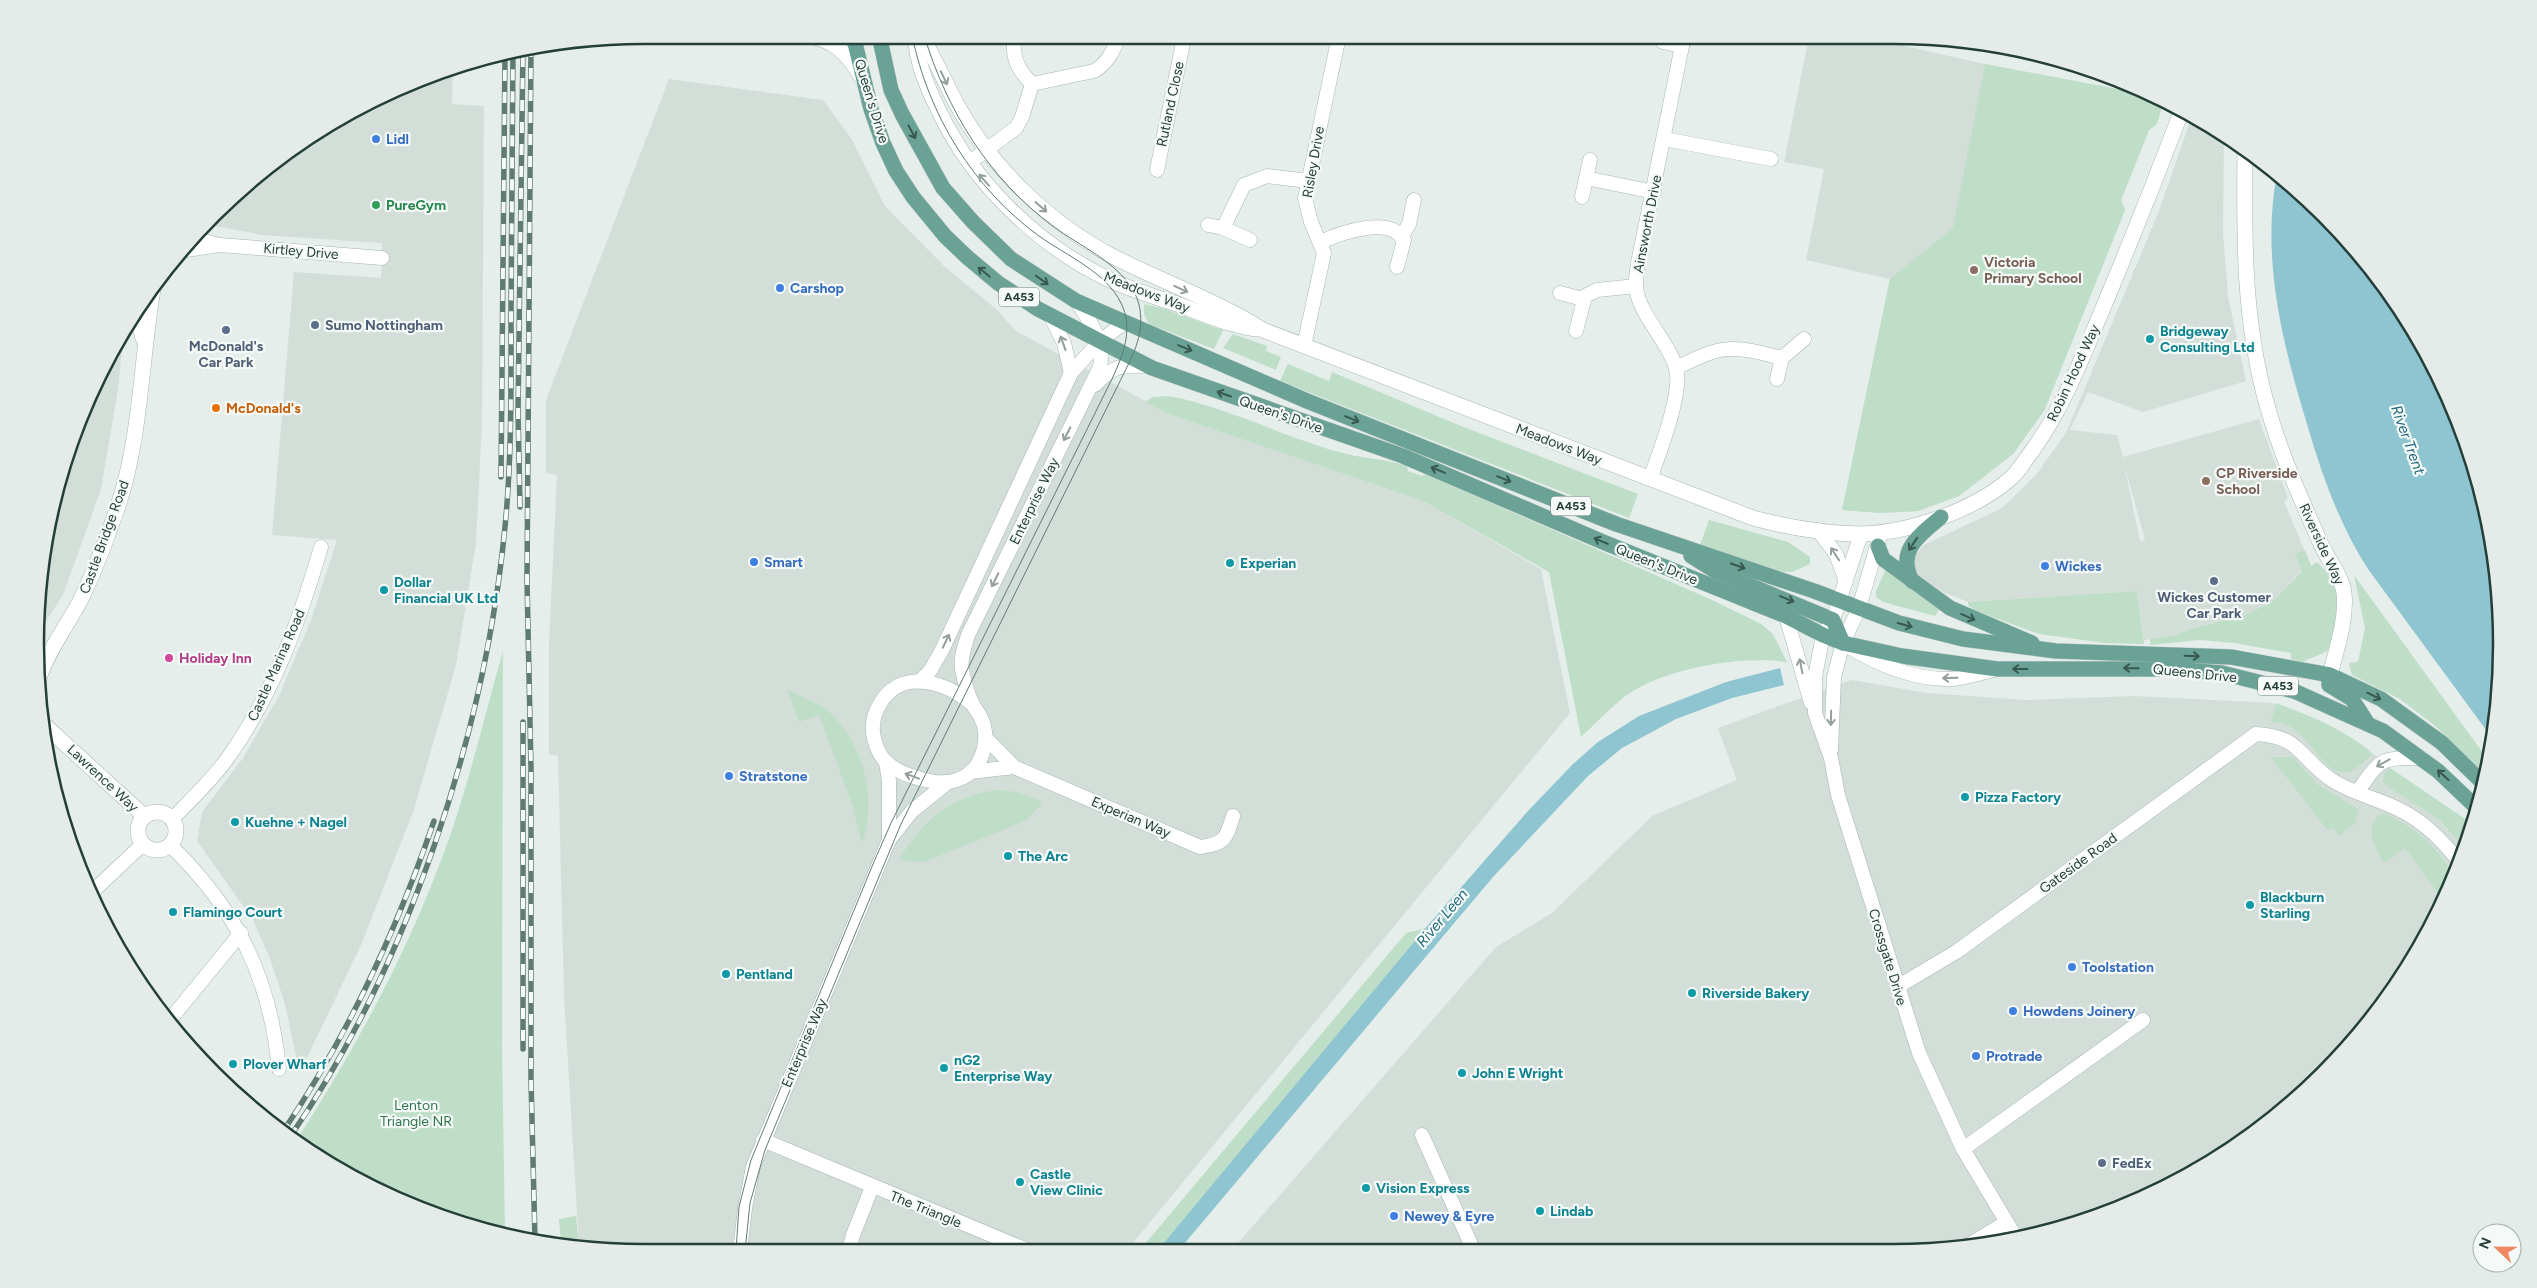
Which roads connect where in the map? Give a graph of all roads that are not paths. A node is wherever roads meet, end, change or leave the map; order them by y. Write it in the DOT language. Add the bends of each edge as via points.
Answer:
graph roads {
  1 [pos="836,44"];
  2 [pos="855,44"];
  3 [pos="880,44"];
  4 [pos="916,44"];
  5 [pos="926,44"];
  6 [pos="1015,44"];
  7 [pos="1115,44"];
  8 [pos="1184,44"];
  9 [pos="1337,44"];
  10 [pos="1682,44"];
  11 [pos="866,83"];
  12 [pos="1032,84"];
  13 [pos="2179,117"];
  14 [pos="1664,139"];
  15 [pos="988,149"];
  16 [pos="1771,159"];
  17 [pos="2245,159"];
  18 [pos="1590,160"];
  19 [pos="970,162"];
  20 [pos="1157,170"];
  21 [pos="1586,178"];
  22 [pos="1308,180"];
  23 [pos="1654,192"];
  24 [pos="1582,197"];
  25 [pos="1414,200"];
  26 [pos="1208,225"];
  27 [pos="1223,228"];
  28 [pos="1402,236"];
  29 [pos="201,240"];
  30 [pos="1250,240"];
  31 [pos="1321,242"];
  32 [pos="220,245"];
  33 [pos="192,249"];
  34 [pos="382,258"];
  35 [pos="1397,267"];
  36 [pos="1636,286"];
  37 [pos="1560,293"];
  38 [pos="1583,299"];
  39 [pos="1076,301"];
  40 [pos="151,303"];
  41 [pos="1050,315"];
  42 [pos="138,321"];
  43 [pos="1124,323"];
  44 [pos="1263,330"];
  45 [pos="1576,331"];
  46 [pos="1804,339"];
  47 [pos="1100,341"];
  48 [pos="144,342"];
  49 [pos="1304,346"];
  50 [pos="1782,358"];
  51 [pos="1148,366"];
  52 [pos="1676,368"];
  53 [pos="1071,373"];
  54 [pos="1777,380"];
  55 [pos="1090,391"];
  56 [pos="1650,479"];
  57 [pos="1941,517"];
  58 [pos="1818,530"];
  59 [pos="1861,534"];
  60 [pos="1879,539"];
  61 [pos="1664,541"];
  62 [pos="321,547"];
  63 [pos="1846,581"];
  64 [pos="1912,581"];
  65 [pos="1839,601"];
  66 [pos="1859,608"];
  67 [pos="1786,616"];
  68 [pos="1833,620"];
  69 [pos="1823,635"];
  70 [pos="1843,643"];
  71 [pos="2050,650"];
  72 [pos="44,659"];
  73 [pos="2042,669"];
  74 [pos="2330,675"];
  75 [pos="920,681"];
  76 [pos="973,705"];
  77 [pos="1815,713"];
  78 [pos="2368,724"];
  79 [pos="50,729"];
  80 [pos="986,738"];
  81 [pos="1831,758"];
  82 [pos="2422,758"];
  83 [pos="886,762"];
  84 [pos="1014,767"];
  85 [pos="970,772"];
  86 [pos="2478,778"];
  87 [pos="947,783"];
  88 [pos="2357,792"];
  89 [pos="2472,803"];
  90 [pos="144,816"];
  91 [pos="1233,816"];
  92 [pos="172,819"];
  93 [pos="888,840"];
  94 [pos="143,844"];
  95 [pos="170,845"];
  96 [pos="2454,856"];
  97 [pos="96,888"];
  98 [pos="241,933"];
  99 [pos="1897,987"];
  100 [pos="173,1016"];
  101 [pos="2143,1020"];
  102 [pos="279,1069"];
  103 [pos="1422,1135"];
  104 [pos="763,1140"];
  105 [pos="1963,1149"];
  106 [pos="872,1187"];
  107 [pos="2005,1223"];
  108 [pos="2012,1232"];
  109 [pos="1981,1237"];
  110 [pos="741,1244"];
  111 [pos="851,1244"];
  112 [pos="1000,1244"];
  113 [pos="1471,1244"];
  1 -- 11 [label="street"];
  2 -- 11 [label="main road, Queen's Drive / A453"];
  3 -- 39 [label="main road, Queen's Drive / A453, one-way" via="895,98 943,188 1011,258"];
  4 -- 19 [label="street, Meadows Way" via="931,95 950,134"];
  5 -- 15 [label="street, Meadows Way, one-way" via="956,103"];
  6 -- 12 [label="street" via="1016,62"];
  7 -- 12 [label="street" via="1102,66 1094,71"];
  8 -- 20 [label="street, Rutland Close"];
  9 -- 22 [label="street, Risley Drive"];
  10 -- 14 [label="street, Ainsworth Drive"];
  41 -- 11 [label="main road, Queen's Drive / A453, one-way" via="998,283 967,258 926,213 896,170 883,143"];
  12 -- 15 [label="street" via="1016,128"];
  13 -- 57 [label="street, Robin Hood Way" via="2138,226 2076,372 2047,429 2011,478 1964,508"];
  14 -- 16 [label="street"];
  14 -- 23 [label="street, Ainsworth Drive"];
  15 -- 19 [label="street"];
  15 -- 44 [label="street, Meadows Way, one-way" via="1006,175 1068,228 1136,268 1238,314"];
  17 -- 74 [label="street, Riverside Way" via="2248,317 2266,404 2297,490 2344,593 2344,616"];
  18 -- 21 [label="street"];
  44 -- 19 [label="street, Meadows Way, one-way" via="1233,326 1105,278 1058,248 1019,217"];
  21 -- 23 [label="street"];
  21 -- 24 [label="street"];
  22 -- 27 [label="street" via="1267,176 1244,185"];
  22 -- 31 [label="street, Risley Drive" via="1307,210"];
  23 -- 36 [label="street, Ainsworth Drive"];
  25 -- 28 [label="street" via="1409,224"];
  26 -- 27 [label="street"];
  27 -- 30 [label="street"];
  28 -- 31 [label="street" via="1370,227"];
  28 -- 35 [label="street" via="1404,245"];
  29 -- 32 [label="street, Kirtley Drive"];
  31 -- 49 [label="street, Risley Drive" via="1323,262"];
  32 -- 33 [label="street, Kirtley Drive"];
  32 -- 34 [label="street, Kirtley Drive"];
  36 -- 38 [label="street" via="1597,290"];
  36 -- 52 [label="street, Ainsworth Drive" via="1641,304"];
  37 -- 38 [label="street"];
  38 -- 45 [label="street"];
  39 -- 43 [label="main road, Queen's Drive / A453"];
  39 -- 47 [label="street"];
  40 -- 48 [label="street, Castle Bridge Road"];
  41 -- 47 [label="main road, Queen's Drive / A453"];
  53 -- 41 [label="street, one-way" via="1064,344"];
  42 -- 48 [label="street, Castle Bridge Road"];
  43 -- 47 [label="street, Enterprise Way"];
  43 -- 61 [label="main road, Queen's Drive / A453, one-way" via="1307,401"];
  44 -- 49 [label="street, Meadows Way"];
  46 -- 50 [label="street"];
  47 -- 51 [label="main road, Queen's Drive / A453"];
  47 -- 53 [label="street, Enterprise Way"];
  47 -- 55 [label="street, Enterprise Way" via="1100,367"];
  48 -- 72 [label="street, Castle Bridge Road" via="132,452 122,492 81,598"];
  49 -- 56 [label="street, Meadows Way"];
  50 -- 52 [label="street" via="1742,348 1727,348 1702,355"];
  50 -- 54 [label="street"];
  51 -- 55 [label="street" via="1118,366 1108,371"];
  67 -- 51 [label="main road, Queen's Drive / A453, one-way" via="1403,456"];
  52 -- 56 [label="street, Ainsworth Drive" via="1677,385 1668,427"];
  75 -- 53 [label="street, Enterprise Way, one-way" via="942,650"];
  55 -- 76 [label="street, Enterprise Way, one-way" via="968,636 962,654 962,668"];
  56 -- 58 [label="street, Meadows Way" via="1753,518"];
  57 -- 60 [label="street, Robin Hood Way"];
  57 -- 64 [label="main road, one-way" via="1915,539 1908,552 1906,568"];
  58 -- 59 [label="street, Meadows Way"];
  63 -- 58 [label="street, one-way" via="1841,564"];
  59 -- 60 [label="street, Robin Hood Way"];
  59 -- 63 [label="street, Crossgate Drive"];
  60 -- 64 [label="main road" via="1882,559"];
  60 -- 66 [label="street, Crossgate Drive"];
  61 -- 65 [label="main road, Queen's Drive / A453, one-way"];
  61 -- 68 [label="main road, Queen's Drive / A453, one-way" via="1715,571"];
  62 -- 92 [label="street, Castle Marina Road" via="291,639 254,719 226,761"];
  63 -- 65 [label="street, Crossgate Drive"];
  64 -- 71 [label="main road, one-way" via="1950,608"];
  65 -- 66 [label="main road, Queen's Drive / A453"];
  65 -- 68 [label="street, Crossgate Drive"];
  66 -- 70 [label="street, Crossgate Drive"];
  66 -- 71 [label="main road, Queen's Drive / A453, one-way" via="1940,634"];
  67 -- 69 [label="main road, Queen's Drive / A453"];
  77 -- 67 [label="street, Crossgate Drive, one-way"];
  68 -- 69 [label="street, Crossgate Drive"];
  68 -- 70 [label="main road"];
  69 -- 70 [label="main road, Queen's Drive / A453"];
  69 -- 77 [label="street, Crossgate Drive" via="1817,660"];
  73 -- 70 [label="main road, Queen's Drive / A453, one-way" via="1997,669 1902,656"];
  70 -- 81 [label="street, Crossgate Drive, one-way" via="1834,678"];
  71 -- 74 [label="main road, Queens Drive / A453, one-way" via="2231,657"];
  78 -- 73 [label="main road, Queens Drive / A453, one-way" via="2294,691 2222,674 2162,669"];
  74 -- 78 [label="main road, Queens Drive / A453" via="2329,685 2352,699"];
  74 -- 86 [label="main road, Queens Drive / A453, one-way" via="2381,699 2442,743"];
  75 -- 76 [label="street, Enterprise Way" via="952,690"];
  75 -- 83 [label="street, Enterprise Way" via="898,686 876,710 872,732 879,753"];
  76 -- 80 [label="street, Enterprise Way" via="981,718"];
  77 -- 81 [label="street, Crossgate Drive"];
  78 -- 82 [label="main road, Queens Drive / A453"];
  79 -- 90 [label="street, Lawrence Way"];
  80 -- 84 [label="street, Experian Way"];
  80 -- 85 [label="street" via="979,760"];
  81 -- 99 [label="street, Crossgate Drive" via="1838,795"];
  82 -- 88 [label="street, one-way" via="2392,758 2378,764"];
  89 -- 82 [label="main road, Queens Drive / A453, one-way"];
  87 -- 83 [label="street, one-way" via="914,777"];
  83 -- 93 [label="street, Enterprise Way" via="889,781"];
  84 -- 85 [label="street, Experian Way"];
  84 -- 91 [label="street, Experian Way" via="1200,847 1216,845 1224,840"];
  85 -- 87 [label="street, Enterprise Way"];
  87 -- 93 [label="street, Enterprise Way" via="912,811"];
  88 -- 96 [label="street" via="2402,810 2440,838"];
  88 -- 99 [label="street, Gateside Road" via="2332,780 2282,738 2256,734 1956,952"];
  90 -- 92 [label="street, Lawrence Way" via="158,811"];
  90 -- 94 [label="street, Lawrence Way" via="138,826"];
  92 -- 95 [label="street" via="176,830"];
  93 -- 104 [label="street, Enterprise Way"];
  94 -- 95 [label="street" via="153,850"];
  94 -- 97 [label="street"];
  95 -- 98 [label="street" via="204,881"];
  98 -- 100 [label="street"];
  98 -- 102 [label="street" via="271,1012"];
  99 -- 105 [label="street, Crossgate Drive" via="1918,1053"];
  101 -- 105 [label="street"];
  103 -- 113 [label="street"];
  104 -- 106 [label="street, The Triangle"];
  104 -- 110 [label="street, Enterprise Way" via="748,1186"];
  105 -- 107 [label="street, Crossgate Drive"];
  106 -- 111 [label="street, The Triangle"];
  106 -- 112 [label="street, The Triangle"];
  107 -- 108 [label="street, Crossgate Drive"];
  107 -- 109 [label="street"];
}
